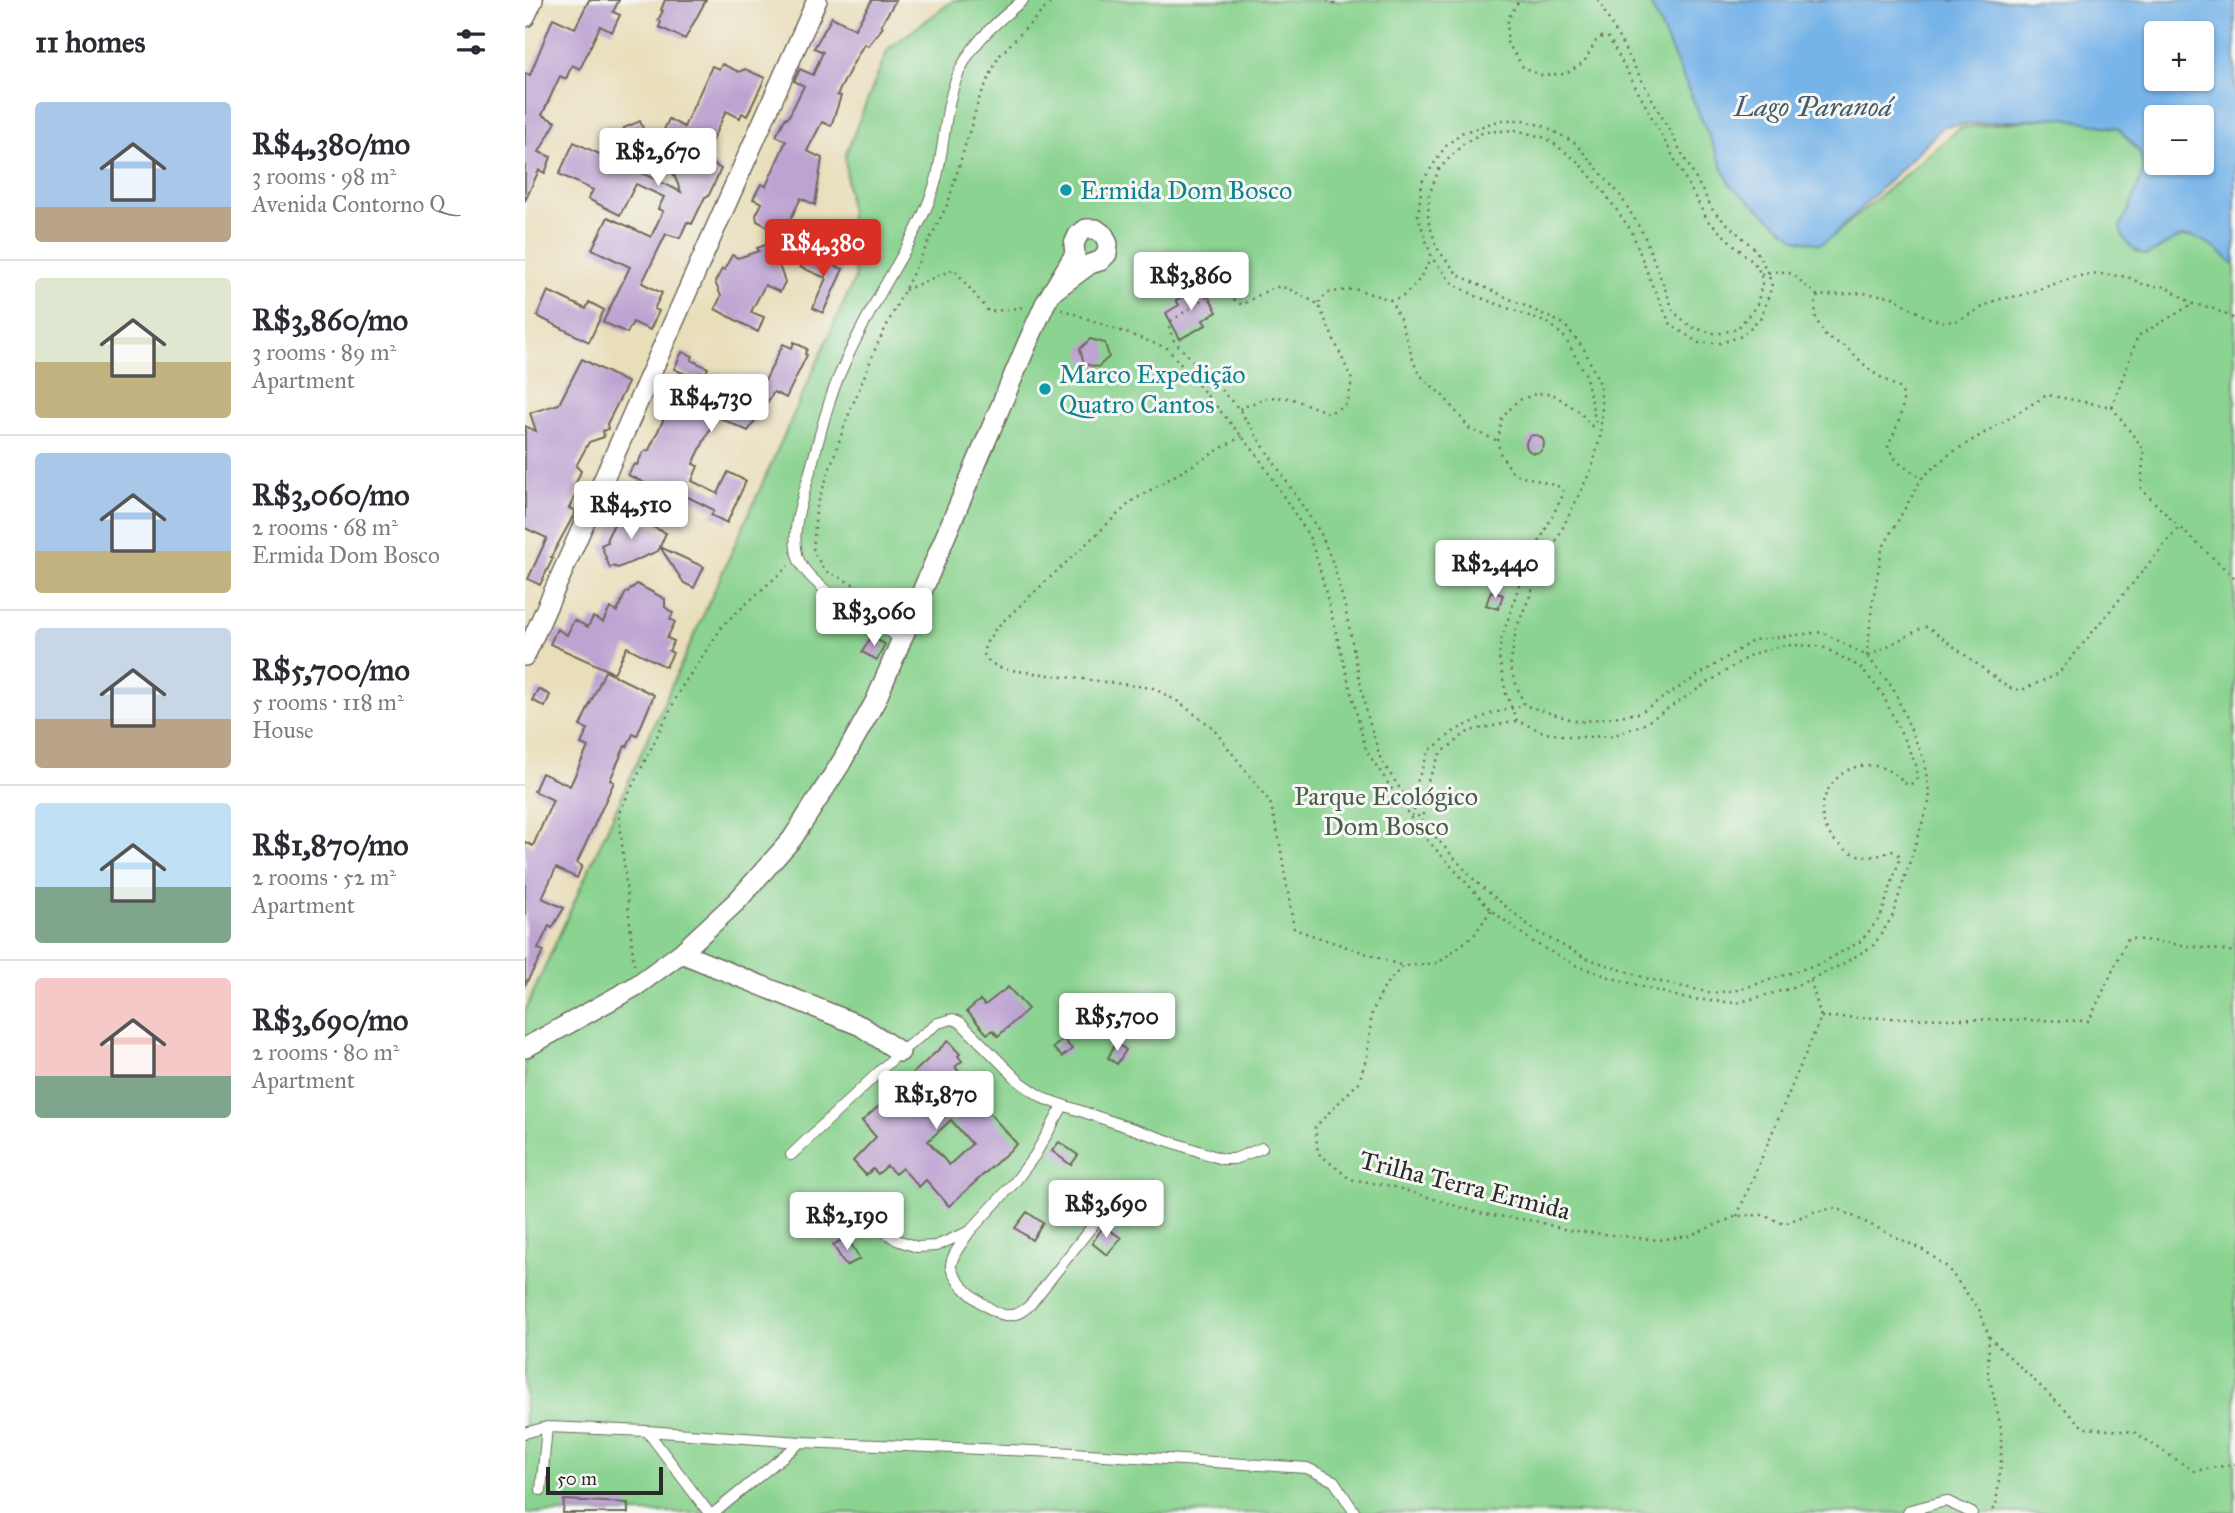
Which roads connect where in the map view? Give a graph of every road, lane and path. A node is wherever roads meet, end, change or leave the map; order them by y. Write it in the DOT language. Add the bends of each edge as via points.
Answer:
graph roads {
  1 [pos="533,0"];
  2 [pos="817,0"];
  3 [pos="1023,0"];
  4 [pos="1053,0"];
  5 [pos="1327,0"];
  6 [pos="1519,0"];
  7 [pos="1598,0"];
  8 [pos="1339,7"];
  9 [pos="525,18"];
  10 [pos="1432,258"];
  11 [pos="1083,259"];
  12 [pos="1768,273"];
  13 [pos="1761,274"];
  14 [pos="1213,281"];
  15 [pos="1219,289"];
  16 [pos="905,290"];
  17 [pos="1818,296"];
  18 [pos="1049,298"];
  19 [pos="1390,299"];
  20 [pos="1318,304"];
  21 [pos="2193,304"];
  22 [pos="2235,319"];
  23 [pos="2112,407"];
  24 [pos="1239,409"];
  25 [pos="1242,436"];
  26 [pos="1498,441"];
  27 [pos="1922,478"];
  28 [pos="2179,527"];
  29 [pos="798,557"];
  30 [pos="2235,578"];
  31 [pos="913,612"];
  32 [pos="901,639"];
  33 [pos="525,656"];
  34 [pos="1867,656"];
  35 [pos="1524,705"];
  36 [pos="1512,708"];
  37 [pos="1517,721"];
  38 [pos="1413,808"];
  39 [pos="1412,818"];
  40 [pos="1422,822"];
  41 [pos="1491,910"];
  42 [pos="681,953"];
  43 [pos="2235,953"];
  44 [pos="1403,966"];
  45 [pos="1810,979"];
  46 [pos="636,986"];
  47 [pos="1821,1017"];
  48 [pos="525,1048"];
  49 [pos="899,1052"];
  50 [pos="1063,1106"];
  51 [pos="1262,1148"];
  52 [pos="791,1155"];
  53 [pos="1108,1206"];
  54 [pos="1737,1216"];
  55 [pos="869,1221"];
  56 [pos="970,1231"];
  57 [pos="1989,1337"];
  58 [pos="547,1427"];
  59 [pos="647,1431"];
  60 [pos="525,1433"];
  61 [pos="801,1442"];
  62 [pos="2235,1464"];
  63 [pos="541,1490"];
  64 [pos="709,1513"];
  65 [pos="714,1513"];
  66 [pos="1355,1513"];
  67 [pos="1908,1513"];
  68 [pos="1972,1513"];
  69 [pos="1990,1513"];
  1 -- 9 [label="street"];
  2 -- 33 [label="street"];
  3 -- 29 [label="lane" via="982,37 960,69 935,184 841,370 824,419 799,508"];
  4 -- 16 [label="path" via="999,56 979,99 948,203"];
  5 -- 8 [label="path"];
  6 -- 13 [label="path" via="1508,19 1507,42 1523,67 1540,75 1566,74 1584,62 1596,41 1609,38 1708,221"];
  7 -- 12 [label="path" via="1714,212 1756,250"];
  10 -- 13 [label="path" via="1417,216 1422,182 1445,147 1461,133 1501,120 1523,120 1575,143 1620,195 1644,235 1674,312 1691,327 1717,334 1737,329 1757,305"];
  10 -- 19 [label="path" via="1406,294"];
  10 -- 26 [label="path" via="1453,284 1550,324 1565,338 1585,373 1594,426 1554,395 1538,393 1517,401 1502,418"];
  11 -- 18 [label="street"];
  12 -- 13 [label="path"];
  12 -- 17 [label="path" via="1780,270 1796,276"];
  12 -- 35 [label="path" via="1772,286 1761,317 1742,336 1721,343 1699,343 1671,325 1632,232 1602,189 1576,160 1546,138 1515,130 1484,132 1464,143 1439,169 1429,195 1428,220 1437,248 1458,275 1564,324 1584,349 1600,384 1600,438 1593,468 1516,629 1510,668"];
  14 -- 15 [label="path"];
  15 -- 20 [label="path" via="1242,305 1277,287"];
  15 -- 24 [label="path" via="1171,321 1169,328 1174,341"];
  16 -- 18 [label="path" via="954,269 989,312"];
  16 -- 31 [label="path" via="845,424 816,509 813,551 825,571"];
  17 -- 21 [label="path" via="1891,296 1944,322 1956,321 1996,300 2100,274 2166,286"];
  17 -- 27 [label="path" via="1816,318 1826,337 1901,388 1904,399 1888,446 1898,462"];
  18 -- 25 [label="path" via="1167,348"];
  18 -- 31 [label="street"];
  19 -- 20 [label="path" via="1354,289 1327,293"];
  19 -- 26 [label="path" via="1420,375 1471,429"];
  20 -- 24 [label="path" via="1352,380 1347,404 1329,413 1290,398 1268,397"];
  21 -- 22 [label="path"];
  21 -- 23 [label="path" via="2138,336"];
  23 -- 27 [label="path" via="2047,395 1948,455"];
  23 -- 28 [label="path" via="2144,450 2141,488"];
  24 -- 38 [label="path" via="1321,534 1345,607 1381,760"];
  25 -- 39 [label="path" via="1309,536 1366,750"];
  25 -- 44 [label="path" via="1132,501 997,627 984,645 985,655 989,663 1003,669 1153,688 1190,710 1212,727 1271,802 1294,929"];
  26 -- 36 [label="path" via="1513,472 1563,490 1522,576 1501,641 1499,657"];
  27 -- 34 [label="path" via="1882,549"];
  28 -- 30 [label="path"];
  28 -- 34 [label="path" via="2058,674 2024,689 2005,687 1928,627"];
  29 -- 32 [label="lane" via="827,592"];
  29 -- 46 [label="path" via="724,624 681,688 619,813"];
  31 -- 32 [label="street"];
  32 -- 42 [label="street" via="876,700 792,839 737,901"];
  34 -- 35 [label="path" via="1822,632 1754,640 1639,713 1579,722"];
  34 -- 45 [label="path" via="1893,688 1924,760 1930,799 1892,918 1874,945"];
  35 -- 36 [label="path"];
  36 -- 37 [label="path"];
  36 -- 38 [label="path" via="1456,730 1429,751"];
  37 -- 40 [label="path" via="1469,731 1440,754 1427,783"];
  37 -- 40 [label="path" via="1546,733 1612,736 1644,724 1752,654 1785,645 1821,646 1860,667 1882,693 1916,765 1917,778 1907,785 1897,774 1878,767 1854,766 1837,776 1825,794 1822,819 1831,839 1853,855 1877,857 1892,851 1900,858 1881,916 1861,941 1822,963 1738,990 1712,993 1652,980 1586,958 1537,932 1476,882"];
  38 -- 39 [label="path"];
  38 -- 40 [label="path"];
  39 -- 41 [label="path"];
  41 -- 44 [label="path" via="1474,935 1438,963"];
  41 -- 45 [label="path" via="1533,942 1577,966 1683,998 1736,1003"];
  42 -- 46 [label="street"];
  42 -- 49 [label="street" via="861,1026"];
  43 -- 47 [label="path" via="2128,938 2089,1021"];
  44 -- 54 [label="path, Trilha Terra Ermida" via="1386,984 1372,1012 1359,1082 1315,1127 1318,1153 1350,1179 1391,1186 1483,1214 1658,1240 1689,1236"];
  45 -- 47 [label="path"];
  46 -- 48 [label="street"];
  47 -- 54 [label="path"];
  49 -- 50 [label="lane" via="938,1023 953,1019 1020,1082"];
  49 -- 52 [label="lane"];
  50 -- 51 [label="lane" via="1222,1159"];
  50 -- 56 [label="lane" via="1015,1182"];
  53 -- 56 [label="lane" via="1030,1305 1012,1315 993,1311 953,1274 952,1260"];
  54 -- 57 [label="path, Trilha Terra Ermida" via="1763,1216 1784,1224 1836,1208 1925,1251 1947,1267 1980,1311"];
  55 -- 56 [label="lane" via="916,1247 936,1246"];
  57 -- 62 [label="path" via="2084,1427 2134,1433 2194,1471"];
  57 -- 69 [label="path, Trilha Terra Ermida" via="1989,1371 2001,1428 2001,1466 1996,1504"];
  58 -- 59 [label="lane"];
  58 -- 60 [label="lane"];
  58 -- 63 [label="lane"];
  59 -- 61 [label="lane"];
  59 -- 64 [label="lane"];
  61 -- 65 [label="lane"];
  61 -- 66 [label="lane" via="1307,1468 1334,1481"];
  67 -- 68 [label="lane" via="1947,1501"];
}
